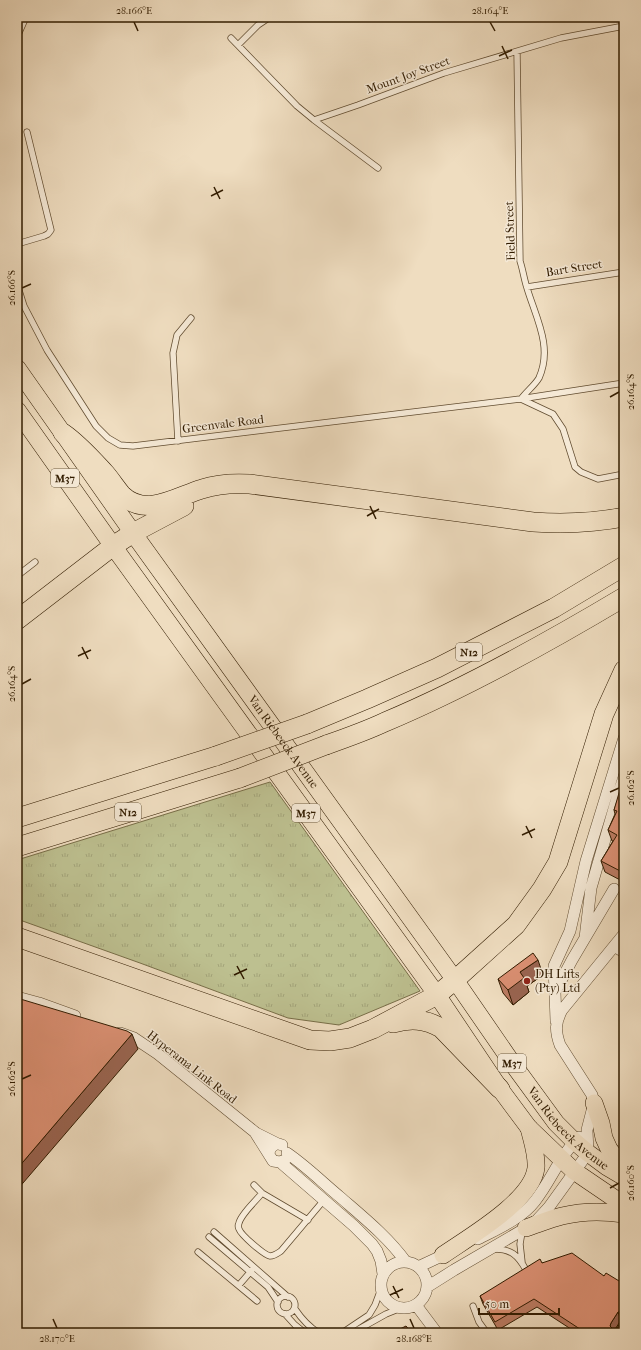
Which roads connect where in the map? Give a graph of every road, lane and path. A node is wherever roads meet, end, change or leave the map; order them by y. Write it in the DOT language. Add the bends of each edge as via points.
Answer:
graph roads {
  1 [pos="26,17"];
  2 [pos="270,17"];
  3 [pos="624,26"];
  4 [pos="17,37"];
  5 [pos="231,38"];
  6 [pos="238,45"];
  7 [pos="517,52"];
  8 [pos="314,120"];
  9 [pos="27,132"];
  10 [pos="378,168"];
  11 [pos="17,244"];
  12 [pos="624,272"];
  13 [pos="17,284"];
  14 [pos="526,287"];
  15 [pos="191,318"];
  16 [pos="17,368"];
  17 [pos="624,383"];
  18 [pos="520,399"];
  19 [pos="17,410"];
  20 [pos="63,433"];
  21 [pos="178,441"];
  22 [pos="624,474"];
  23 [pos="236,483"];
  24 [pos="624,517"];
  25 [pos="133,533"];
  26 [pos="113,546"];
  27 [pos="35,562"];
  28 [pos="624,566"];
  29 [pos="17,576"];
  30 [pos="624,597"];
  31 [pos="17,620"];
  32 [pos="624,670"];
  33 [pos="624,738"];
  34 [pos="624,777"];
  35 [pos="17,818"];
  36 [pos="17,847"];
  37 [pos="614,889"];
  38 [pos="624,934"];
  39 [pos="17,937"];
  40 [pos="585,938"];
  41 [pos="614,946"];
  42 [pos="624,952"];
  43 [pos="455,980"];
  44 [pos="555,992"];
  45 [pos="437,994"];
  46 [pos="17,997"];
  47 [pos="83,1019"];
  48 [pos="556,1023"];
  49 [pos="373,1029"];
  50 [pos="112,1030"];
  51 [pos="500,1089"];
  52 [pos="594,1104"];
  53 [pos="529,1128"];
  54 [pos="256,1133"];
  55 [pos="580,1136"];
  56 [pos="278,1144"];
  57 [pos="269,1153"];
  58 [pos="287,1153"];
  59 [pos="588,1153"];
  60 [pos="561,1159"];
  61 [pos="280,1162"];
  62 [pos="624,1165"];
  63 [pos="574,1171"];
  64 [pos="624,1177"];
  65 [pos="254,1185"];
  66 [pos="262,1193"];
  67 [pos="324,1200"];
  68 [pos="624,1205"];
  69 [pos="624,1214"];
  70 [pos="308,1220"];
  71 [pos="524,1229"];
  72 [pos="214,1232"];
  73 [pos="209,1237"];
  74 [pos="491,1249"];
  75 [pos="198,1252"];
  76 [pos="443,1255"];
  77 [pos="406,1262"];
  78 [pos="522,1262"];
  79 [pos="418,1267"];
  80 [pos="253,1269"];
  81 [pos="526,1270"];
  82 [pos="383,1274"];
  83 [pos="239,1285"];
  84 [pos="427,1287"];
  85 [pos="381,1289"];
  86 [pos="288,1297"];
  87 [pos="257,1301"];
  88 [pos="278,1302"];
  89 [pos="416,1306"];
  90 [pos="473,1306"];
  91 [pos="401,1308"];
  92 [pos="295,1309"];
  93 [pos="285,1314"];
  94 [pos="305,1333"];
  95 [pos="319,1333"];
  96 [pos="342,1333"];
  97 [pos="352,1333"];
  98 [pos="437,1333"];
  99 [pos="487,1333"];
  1 -- 4 [label="lane"];
  2 -- 6 [label="lane"];
  3 -- 7 [label="lane, Mount Joy Street" via="561,38"];
  5 -- 6 [label="lane"];
  6 -- 8 [label="lane"];
  7 -- 8 [label="lane, Mount Joy Street" via="444,73"];
  7 -- 14 [label="lane, Field Street" via="520,261"];
  8 -- 10 [label="lane"];
  9 -- 11 [label="lane" via="51,230 44,236"];
  12 -- 14 [label="lane, Bart Street"];
  13 -- 21 [label="lane, Greenvale Road" via="24,306 47,350 96,426 108,438 120,445 133,446"];
  14 -- 18 [label="lane, Field Street" via="541,330 545,351 538,379"];
  15 -- 21 [label="lane" via="177,336 173,353"];
  16 -- 20 [label="main road, Van Riebeeck Avenue / M37"];
  17 -- 18 [label="lane, Greenvale Road"];
  18 -- 21 [label="lane, Greenvale Road"];
  18 -- 22 [label="lane" via="553,414 563,429 575,467 581,472 598,479"];
  19 -- 26 [label="main road, Van Riebeeck Avenue / M37"];
  20 -- 23 [label="highway" via="77,443 122,495 143,506 164,504 202,489"];
  20 -- 25 [label="main road, Van Riebeeck Avenue / M37"];
  23 -- 24 [label="highway" via="533,522 561,524"];
  23 -- 25 [label="highway" via="198,498"];
  25 -- 26 [label="highway"];
  25 -- 43 [label="main road, Van Riebeeck Avenue / M37"];
  26 -- 31 [label="highway"];
  26 -- 45 [label="main road, Van Riebeeck Avenue / M37"];
  27 -- 29 [label="lane"];
  28 -- 35 [label="highway, N12, bridge" via="554,608 437,668 307,724 216,756"];
  30 -- 36 [label="highway, N12, bridge" via="562,634 385,722 240,778"];
  32 -- 43 [label="highway" via="604,714 558,862 516,925"];
  33 -- 44 [label="street" via="586,861 570,931 554,966"];
  34 -- 40 [label="street" via="591,888"];
  37 -- 40 [label="street"];
  38 -- 41 [label="street"];
  39 -- 49 [label="highway" via="310,1040 340,1040"];
  40 -- 44 [label="street"];
  41 -- 42 [label="street"];
  41 -- 48 [label="street" via="562,1010"];
  43 -- 45 [label="highway"];
  43 -- 55 [label="main road, Van Riebeeck Avenue / M37" via="556,1123"];
  44 -- 48 [label="street"];
  45 -- 49 [label="highway"];
  45 -- 51 [label="main road, Van Riebeeck Avenue / M37"];
  46 -- 47 [label="street"];
  48 -- 52 [label="street" via="560,1045 592,1095"];
  49 -- 51 [label="highway" via="396,1022 430,1022 441,1028"];
  50 -- 54 [label="street, Hyperama Link Road" via="134,1038 158,1054"];
  51 -- 53 [label="main road, Van Riebeeck Avenue / M37"];
  52 -- 55 [label="street"];
  52 -- 62 [label="main road" via="608,1149"];
  53 -- 60 [label="main road, Van Riebeeck Avenue / M37"];
  53 -- 76 [label="main road" via="536,1157 536,1169 526,1190 500,1215"];
  54 -- 56 [label="street, Hyperama Link Road"];
  54 -- 57 [label="street, Hyperama Link Road"];
  55 -- 59 [label="main road, Van Riebeeck Avenue / M37"];
  55 -- 60 [label="street"];
  56 -- 57 [label="street" via="272,1147"];
  56 -- 58 [label="street" via="284,1146"];
  57 -- 61 [label="street" via="273,1161"];
  58 -- 61 [label="street" via="285,1159"];
  58 -- 77 [label="street" via="370,1224"];
  59 -- 63 [label="street"];
  59 -- 64 [label="main road, Van Riebeeck Avenue / M37"];
  60 -- 63 [label="main road, Van Riebeeck Avenue / M37"];
  60 -- 76 [label="street" via="534,1202 520,1214 502,1227"];
  61 -- 67 [label="street"];
  63 -- 68 [label="main road, Van Riebeeck Avenue / M37"];
  63 -- 71 [label="street" via="549,1207"];
  65 -- 66 [label="lane"];
  66 -- 70 [label="lane"];
  66 -- 70 [label="lane" via="238,1225 239,1230 262,1252 269,1256 281,1251"];
  67 -- 70 [label="lane"];
  67 -- 82 [label="street" via="372,1244 377,1251"];
  69 -- 71 [label="main road" via="578,1213"];
  71 -- 74 [label="street"];
  71 -- 78 [label="lane" via="520,1244"];
  72 -- 80 [label="lane"];
  73 -- 80 [label="lane"];
  74 -- 78 [label="lane" via="508,1250"];
  74 -- 84 [label="street"];
  75 -- 83 [label="lane"];
  76 -- 79 [label="street"];
  77 -- 79 [label="street"];
  77 -- 82 [label="street" via="393,1265"];
  78 -- 81 [label="lane"];
  79 -- 84 [label="street" via="425,1276"];
  80 -- 83 [label="lane"];
  80 -- 86 [label="lane"];
  80 -- 88 [label="lane"];
  82 -- 85 [label="street"];
  83 -- 87 [label="lane"];
  84 -- 89 [label="street" via="422,1301"];
  85 -- 91 [label="street" via="388,1302"];
  85 -- 96 [label="lane" via="368,1315"];
  86 -- 88 [label="lane" via="281,1298"];
  86 -- 92 [label="lane" via="294,1300"];
  88 -- 93 [label="lane" via="278,1310"];
  89 -- 91 [label="street"];
  89 -- 98 [label="street"];
  90 -- 99 [label="lane" via="479,1322"];
  91 -- 97 [label="lane"];
  92 -- 93 [label="lane"];
  92 -- 95 [label="lane" via="299,1316"];
  93 -- 94 [label="lane"];
}
